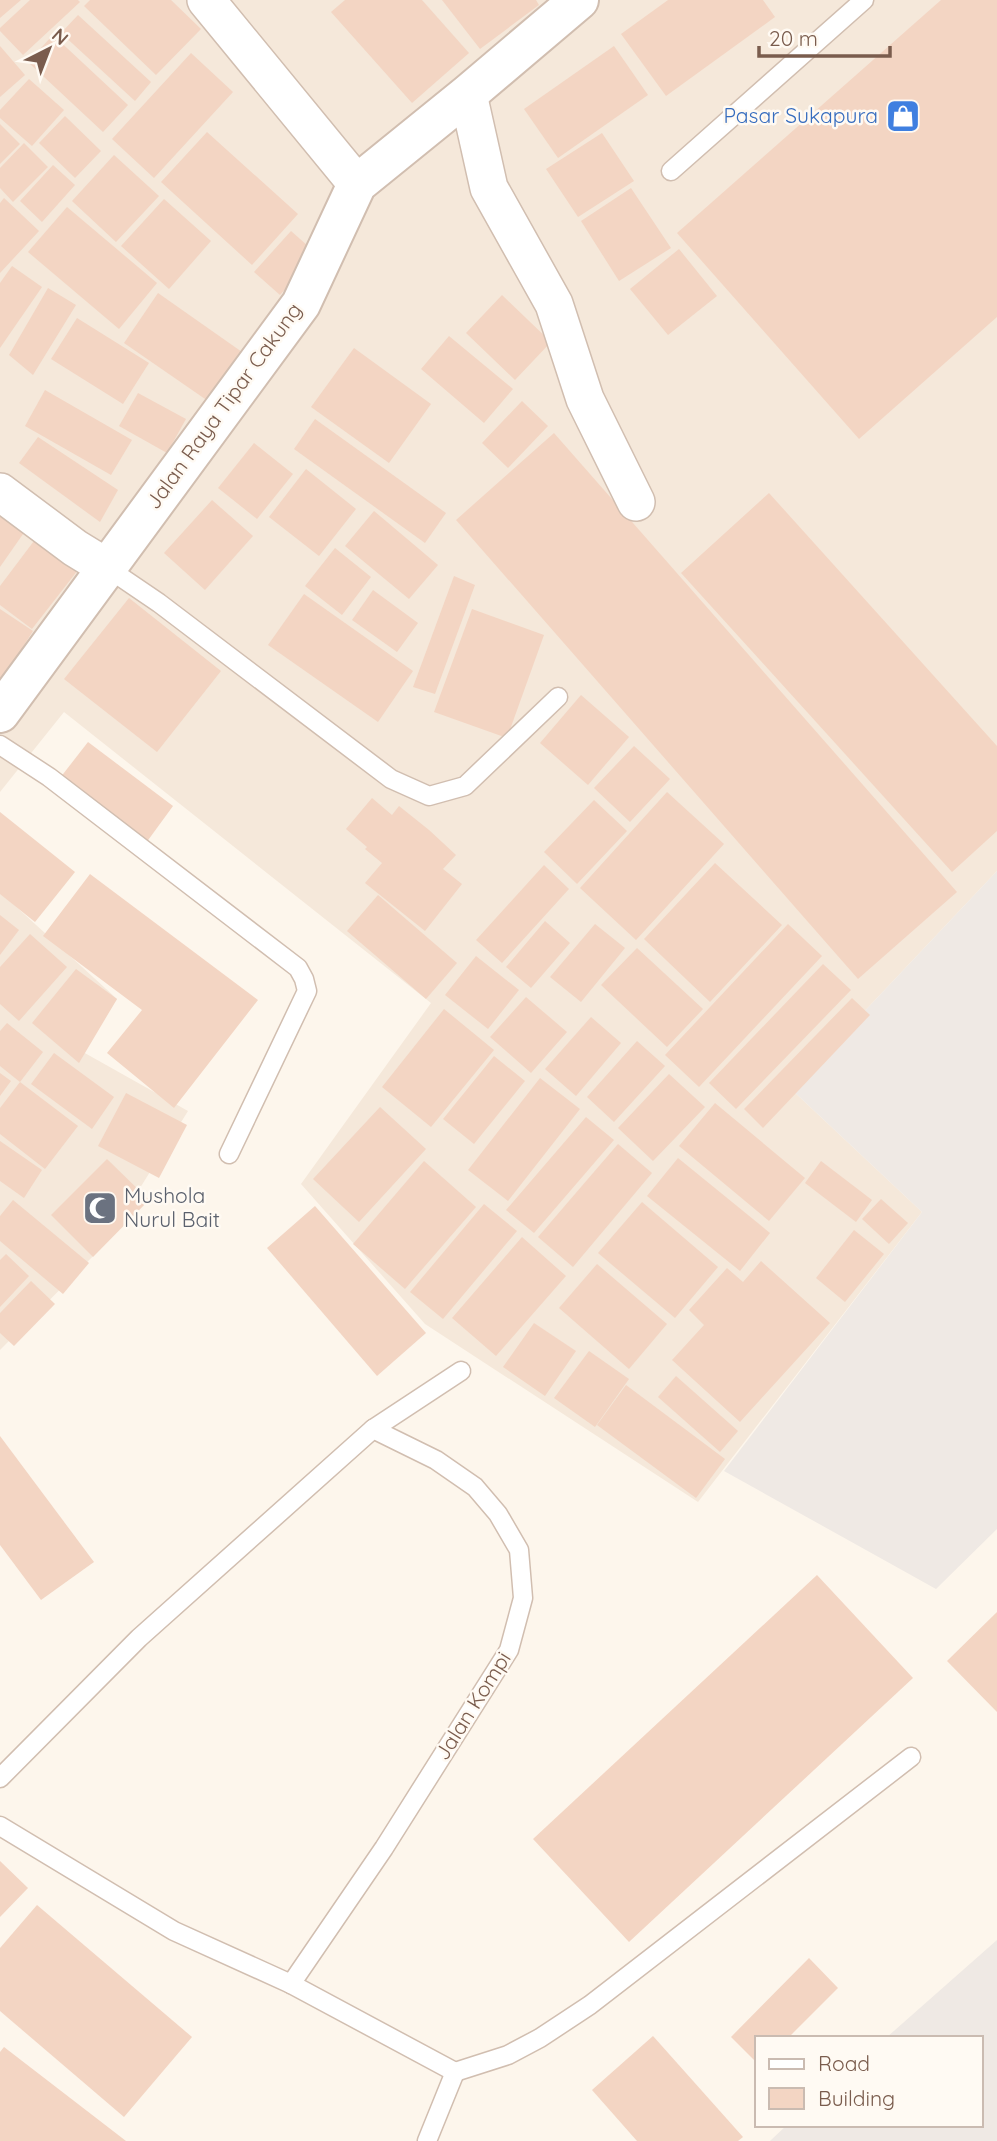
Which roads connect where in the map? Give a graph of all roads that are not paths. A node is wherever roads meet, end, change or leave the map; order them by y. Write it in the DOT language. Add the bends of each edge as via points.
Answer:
graph roads {
  1 [pos="206,0"];
  2 [pos="579,0"];
  3 [pos="864,0"];
  4 [pos="468,94"];
  5 [pos="671,171"];
  6 [pos="357,184"];
  7 [pos="0,492"];
  8 [pos="636,502"];
  9 [pos="106,567"];
  10 [pos="558,696"];
  11 [pos="0,713"];
  12 [pos="0,745"];
  13 [pos="229,1154"];
  14 [pos="461,1371"];
  15 [pos="373,1430"];
  16 [pos="911,1757"];
  17 [pos="0,1778"];
  18 [pos="0,1826"];
  19 [pos="291,1984"];
  20 [pos="455,2072"];
  21 [pos="427,2141"];
  1 -- 6 [label="street"];
  2 -- 4 [label="street, Jalan Raya Tipar Cakung"];
  3 -- 5 [label="lane"];
  4 -- 6 [label="street, Jalan Raya Tipar Cakung"];
  4 -- 8 [label="street" via="489,188 554,304 585,399"];
  6 -- 9 [label="street, Jalan Raya Tipar Cakung" via="301,304"];
  7 -- 9 [label="street"];
  9 -- 10 [label="lane" via="391,779 429,796 465,786"];
  9 -- 11 [label="street, Jalan Raya Tipar Cakung"];
  12 -- 13 [label="lane" via="50,777 298,968 307,991"];
  14 -- 15 [label="lane"];
  15 -- 17 [label="lane" via="139,1637"];
  15 -- 19 [label="lane, Jalan Kompi" via="436,1460 475,1487 519,1550 523,1598 509,1650 384,1848"];
  16 -- 20 [label="lane" via="590,2005 508,2054"];
  18 -- 19 [label="lane" via="174,1931"];
  19 -- 20 [label="lane"];
  20 -- 21 [label="lane"];
}
